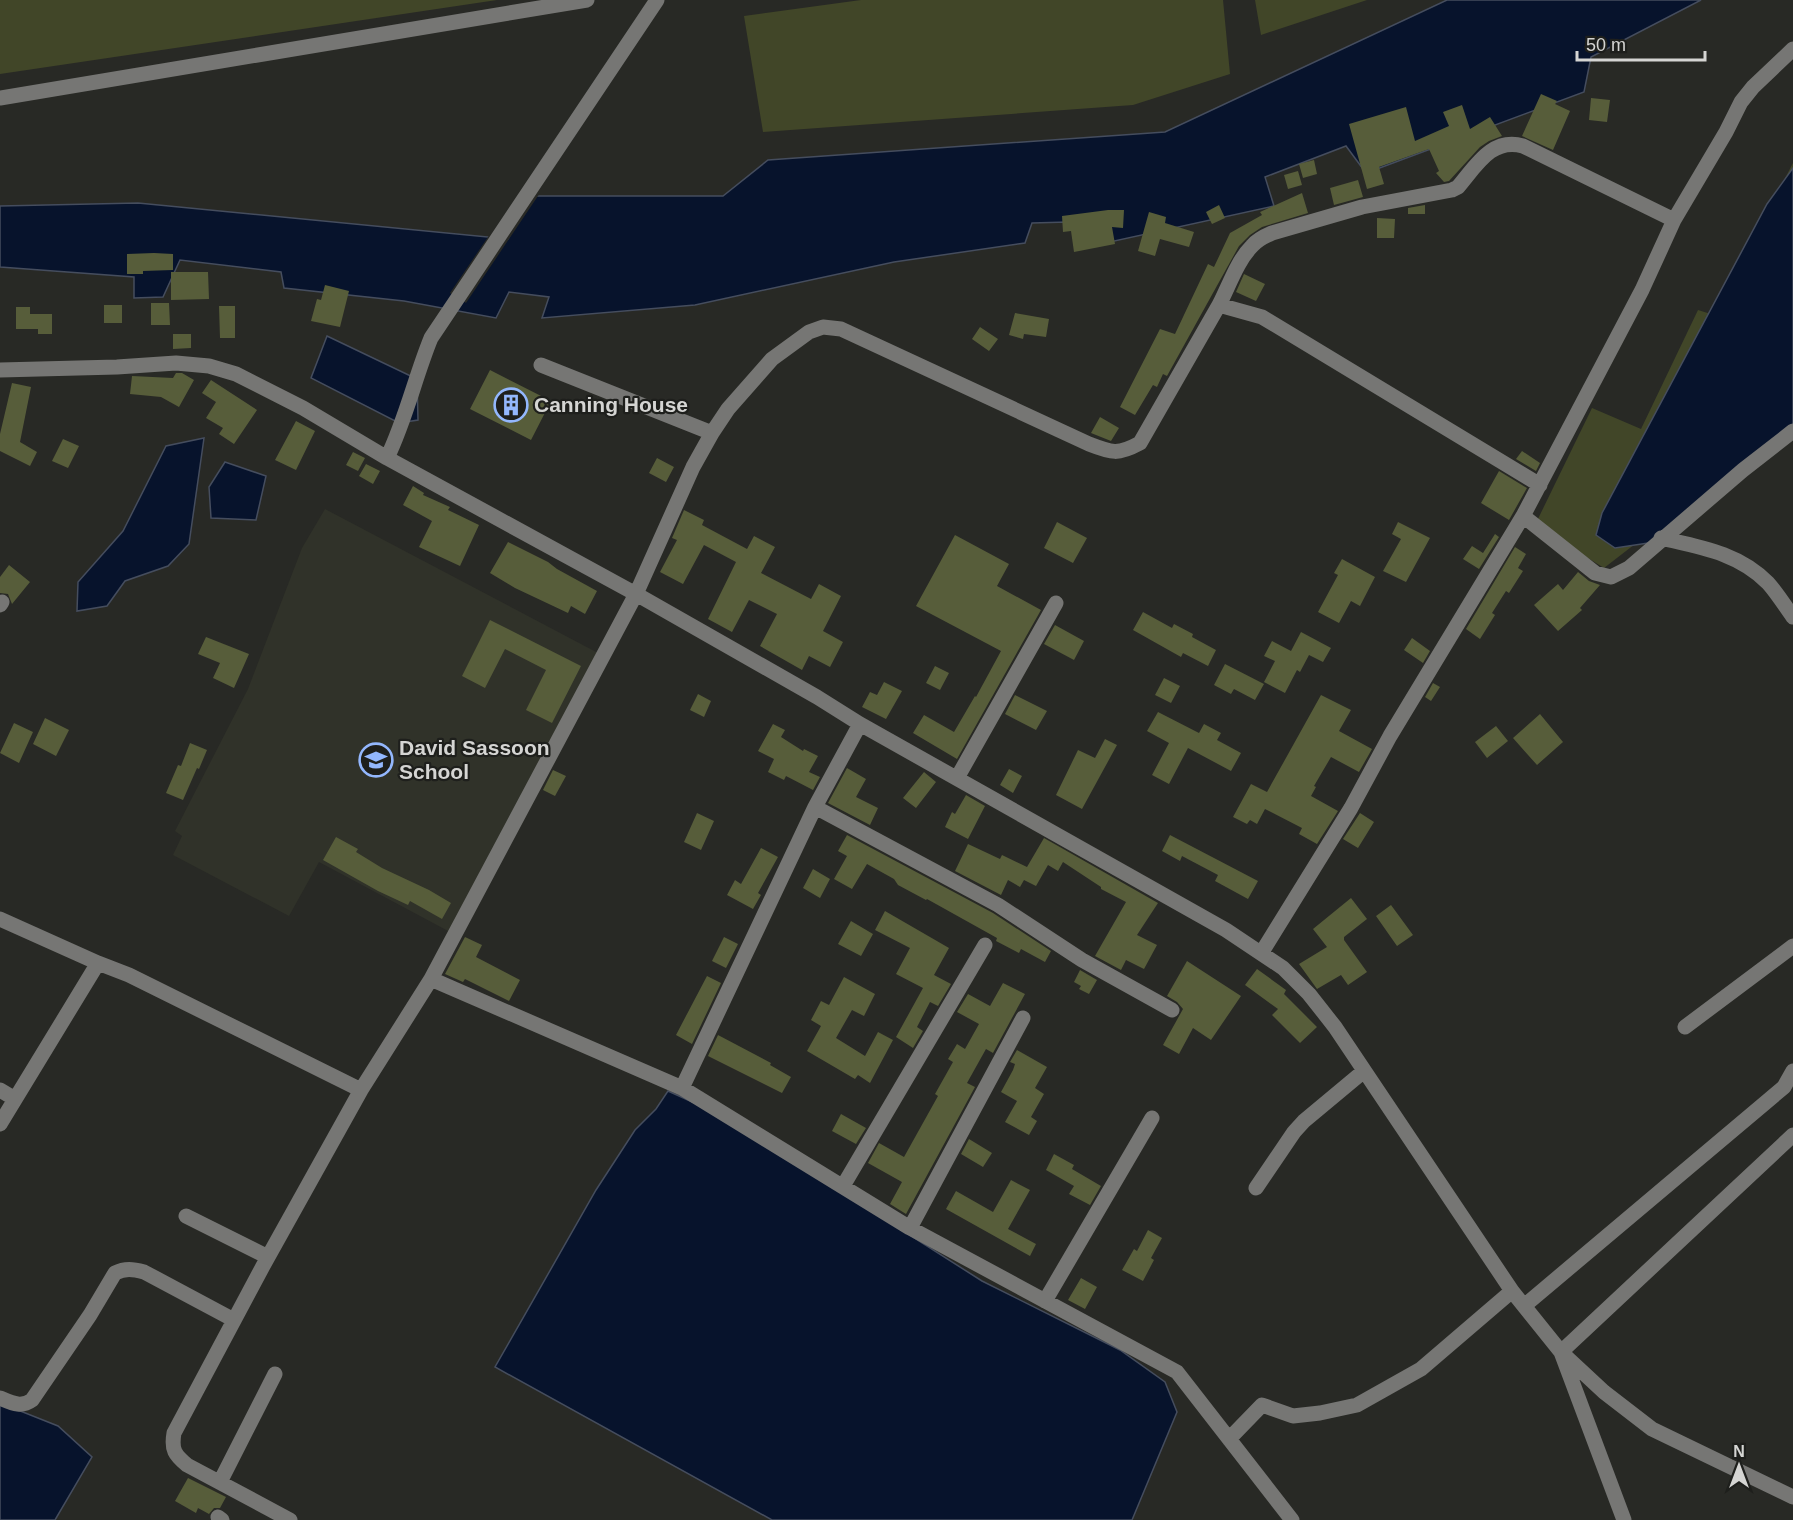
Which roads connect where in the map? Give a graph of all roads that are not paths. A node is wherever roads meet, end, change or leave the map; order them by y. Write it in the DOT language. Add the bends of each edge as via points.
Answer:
graph roads {
  1 [pos="587,0"];
  2 [pos="654,5"];
  3 [pos="1793,49"];
  4 [pos="0,98"];
  5 [pos="1674,220"];
  6 [pos="1219,305"];
  7 [pos="541,365"];
  8 [pos="0,370"];
  9 [pos="1793,431"];
  10 [pos="712,432"];
  11 [pos="387,458"];
  12 [pos="1540,485"];
  13 [pos="1523,516"];
  14 [pos="1661,538"];
  15 [pos="636,594"];
  16 [pos="1056,603"];
  17 [pos="1793,617"];
  18 [pos="860,724"];
  19 [pos="957,778"];
  20 [pos="815,807"];
  21 [pos="0,919"];
  22 [pos="985,945"];
  23 [pos="1793,946"];
  24 [pos="1262,952"];
  25 [pos="98,963"];
  26 [pos="432,979"];
  27 [pos="1172,1010"];
  28 [pos="1023,1017"];
  29 [pos="1685,1027"];
  30 [pos="1364,1071"];
  31 [pos="1793,1071"];
  32 [pos="682,1088"];
  33 [pos="0,1090"];
  34 [pos="361,1090"];
  35 [pos="15,1099"];
  36 [pos="1152,1118"];
  37 [pos="0,1124"];
  38 [pos="1793,1135"];
  39 [pos="843,1186"];
  40 [pos="1256,1188"];
  41 [pos="186,1216"];
  42 [pos="910,1228"];
  43 [pos="268,1257"];
  44 [pos="1512,1291"];
  45 [pos="1045,1300"];
  46 [pos="1524,1306"];
  47 [pos="234,1320"];
  48 [pos="1561,1352"];
  49 [pos="275,1374"];
  50 [pos="0,1398"];
  51 [pos="1229,1439"];
  52 [pos="220,1482"];
  53 [pos="1793,1497"];
  54 [pos="290,1520"];
  55 [pos="1292,1520"];
  56 [pos="1623,1520"];
  1 -- 4 [label="street"];
  2 -- 11 [label="street" via="431,338"];
  3 -- 5 [label="street" via="1741,102"];
  5 -- 6 [label="street" via="1523,146 1505,144 1488,152 1452,190 1362,207 1262,238 1246,253"];
  5 -- 12 [label="street" via="1642,290"];
  6 -- 10 [label="street" via="1140,443 1125,451 1110,452 1089,444 841,329 823,327 809,332 772,359"];
  6 -- 12 [label="street" via="1262,317"];
  7 -- 10 [label="street"];
  8 -- 11 [label="street" via="176,363 209,366 236,374 293,403"];
  9 -- 14 [label="street"];
  10 -- 15 [label="street"];
  11 -- 15 [label="street"];
  12 -- 13 [label="street"];
  13 -- 14 [label="street" via="1595,573 1611,577 1629,568"];
  13 -- 24 [label="street"];
  14 -- 17 [label="street" via="1733,557 1768,583"];
  15 -- 18 [label="street"];
  15 -- 26 [label="street"];
  16 -- 19 [label="street"];
  18 -- 19 [label="street"];
  18 -- 20 [label="street"];
  19 -- 24 [label="street"];
  20 -- 27 [label="street" via="998,905 1082,960"];
  20 -- 32 [label="street"];
  21 -- 25 [label="street"];
  22 -- 39 [label="street"];
  23 -- 29 [label="street"];
  24 -- 30 [label="street" via="1309,994"];
  25 -- 34 [label="street"];
  25 -- 35 [label="street"];
  26 -- 32 [label="street"];
  26 -- 34 [label="street"];
  28 -- 42 [label="street"];
  30 -- 40 [label="street" via="1304,1121"];
  30 -- 44 [label="street"];
  31 -- 46 [label="street" via="1784,1087"];
  32 -- 39 [label="street"];
  33 -- 35 [label="street"];
  34 -- 43 [label="street"];
  35 -- 37 [label="street"];
  36 -- 45 [label="street"];
  38 -- 48 [label="street"];
  39 -- 42 [label="street"];
  41 -- 43 [label="street"];
  42 -- 45 [label="street"];
  43 -- 47 [label="street"];
  44 -- 46 [label="street"];
  44 -- 51 [label="street" via="1421,1369 1357,1405 1293,1416 1262,1405"];
  45 -- 51 [label="street" via="1177,1372"];
  46 -- 48 [label="street"];
  47 -- 50 [label="street" via="144,1272 122,1270 115,1274 32,1400 26,1405 15,1405"];
  47 -- 52 [label="street" via="174,1433 172,1446 187,1465"];
  48 -- 53 [label="street" via="1652,1429"];
  48 -- 56 [label="street"];
  49 -- 52 [label="street"];
  51 -- 55 [label="street"];
  52 -- 54 [label="street"];
}
